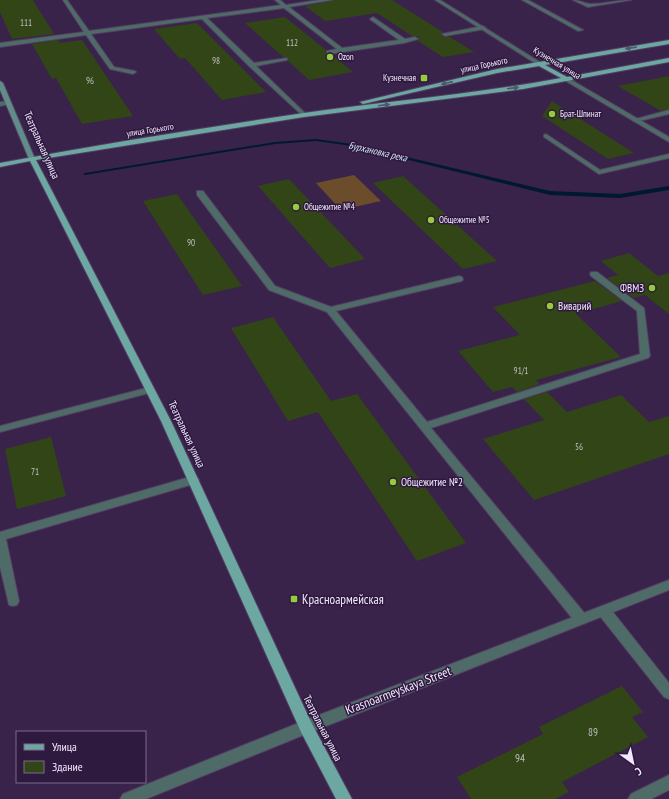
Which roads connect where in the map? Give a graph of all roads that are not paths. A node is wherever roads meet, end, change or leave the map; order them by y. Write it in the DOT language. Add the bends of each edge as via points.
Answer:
graph roads {
  1 [pos="65,0"];
  2 [pos="277,0"];
  3 [pos="330,0"];
  4 [pos="437,0"];
  5 [pos="524,0"];
  6 [pos="575,0"];
  7 [pos="629,0"];
  8 [pos="284,6"];
  9 [pos="203,17"];
  10 [pos="373,19"];
  11 [pos="483,28"];
  12 [pos="580,30"];
  13 [pos="87,33"];
  14 [pos="446,34"];
  15 [pos="415,39"];
  16 [pos="404,40"];
  17 [pos="669,42"];
  18 [pos="0,45"];
  19 [pos="341,50"];
  20 [pos="329,52"];
  21 [pos="286,59"];
  22 [pos="669,60"];
  23 [pos="540,64"];
  24 [pos="251,65"];
  25 [pos="133,72"];
  26 [pos="566,79"];
  27 [pos="0,83"];
  28 [pos="8,103"];
  29 [pos="0,104"];
  30 [pos="669,112"];
  31 [pos="304,115"];
  32 [pos="634,120"];
  33 [pos="546,136"];
  34 [pos="669,140"];
  35 [pos="669,156"];
  36 [pos="32,159"];
  37 [pos="0,165"];
  38 [pos="200,193"];
  39 [pos="594,274"];
  40 [pos="459,279"];
  41 [pos="330,310"];
  42 [pos="150,390"];
  43 [pos="425,426"];
  44 [pos="0,428"];
  45 [pos="193,480"];
  46 [pos="0,537"];
  47 [pos="669,585"];
  48 [pos="13,601"];
  49 [pos="604,611"];
  50 [pos="581,619"];
  51 [pos="669,693"];
  52 [pos="306,727"];
  53 [pos="669,782"];
  54 [pos="128,799"];
  55 [pos="344,799"];
  56 [pos="636,799"];
  1 -- 13 [label="street"];
  2 -- 8 [label="street"];
  3 -- 8 [label="street"];
  4 -- 11 [label="street, Кузнечная улица"];
  5 -- 12 [label="street"];
  6 -- 7 [label="street" via="588,6"];
  8 -- 9 [label="street"];
  8 -- 19 [label="street"];
  9 -- 13 [label="street"];
  9 -- 24 [label="street"];
  10 -- 16 [label="street"];
  11 -- 14 [label="street"];
  11 -- 23 [label="street, Кузнечная улица"];
  13 -- 18 [label="street"];
  13 -- 25 [label="street" via="112,68"];
  15 -- 16 [label="street"];
  16 -- 19 [label="street"];
  17 -- 23 [label="main road, улица Горького, one-way"];
  19 -- 20 [label="street"];
  21 -- 24 [label="street"];
  22 -- 26 [label="main road, улица Горького"];
  23 -- 26 [label="main road, Кузнечная улица"];
  23 -- 31 [label="main road, улица Горького, one-way" via="497,71"];
  24 -- 31 [label="street"];
  31 -- 26 [label="main road, улица Горького, one-way"];
  26 -- 32 [label="street, Кузнечная улица"];
  27 -- 28 [label="main road, Театральная улица"];
  28 -- 29 [label="street"];
  28 -- 36 [label="main road, Театральная улица"];
  30 -- 32 [label="street"];
  31 -- 36 [label="main road, улица Горького"];
  32 -- 34 [label="street, Кузнечная улица"];
  33 -- 35 [label="street" via="599,172"];
  36 -- 37 [label="main road, улица Горького"];
  36 -- 42 [label="main road, Театральная улица"];
  38 -- 41 [label="street" via="272,288"];
  39 -- 43 [label="street" via="641,310 645,356"];
  40 -- 41 [label="street"];
  41 -- 43 [label="street"];
  42 -- 44 [label="street"];
  42 -- 45 [label="main road, Театральная улица"];
  43 -- 50 [label="street"];
  45 -- 46 [label="street"];
  45 -- 52 [label="main road, Театральная улица"];
  46 -- 48 [label="street"];
  47 -- 49 [label="street, Krasnoarmeyskaya Street"];
  49 -- 50 [label="street, Krasnoarmeyskaya Street"];
  49 -- 51 [label="street"];
  50 -- 52 [label="street, Krasnoarmeyskaya Street"];
  52 -- 54 [label="street, Krasnoarmeyskaya Street"];
  52 -- 55 [label="main road, Театральная улица"];
  53 -- 56 [label="street"];
}
